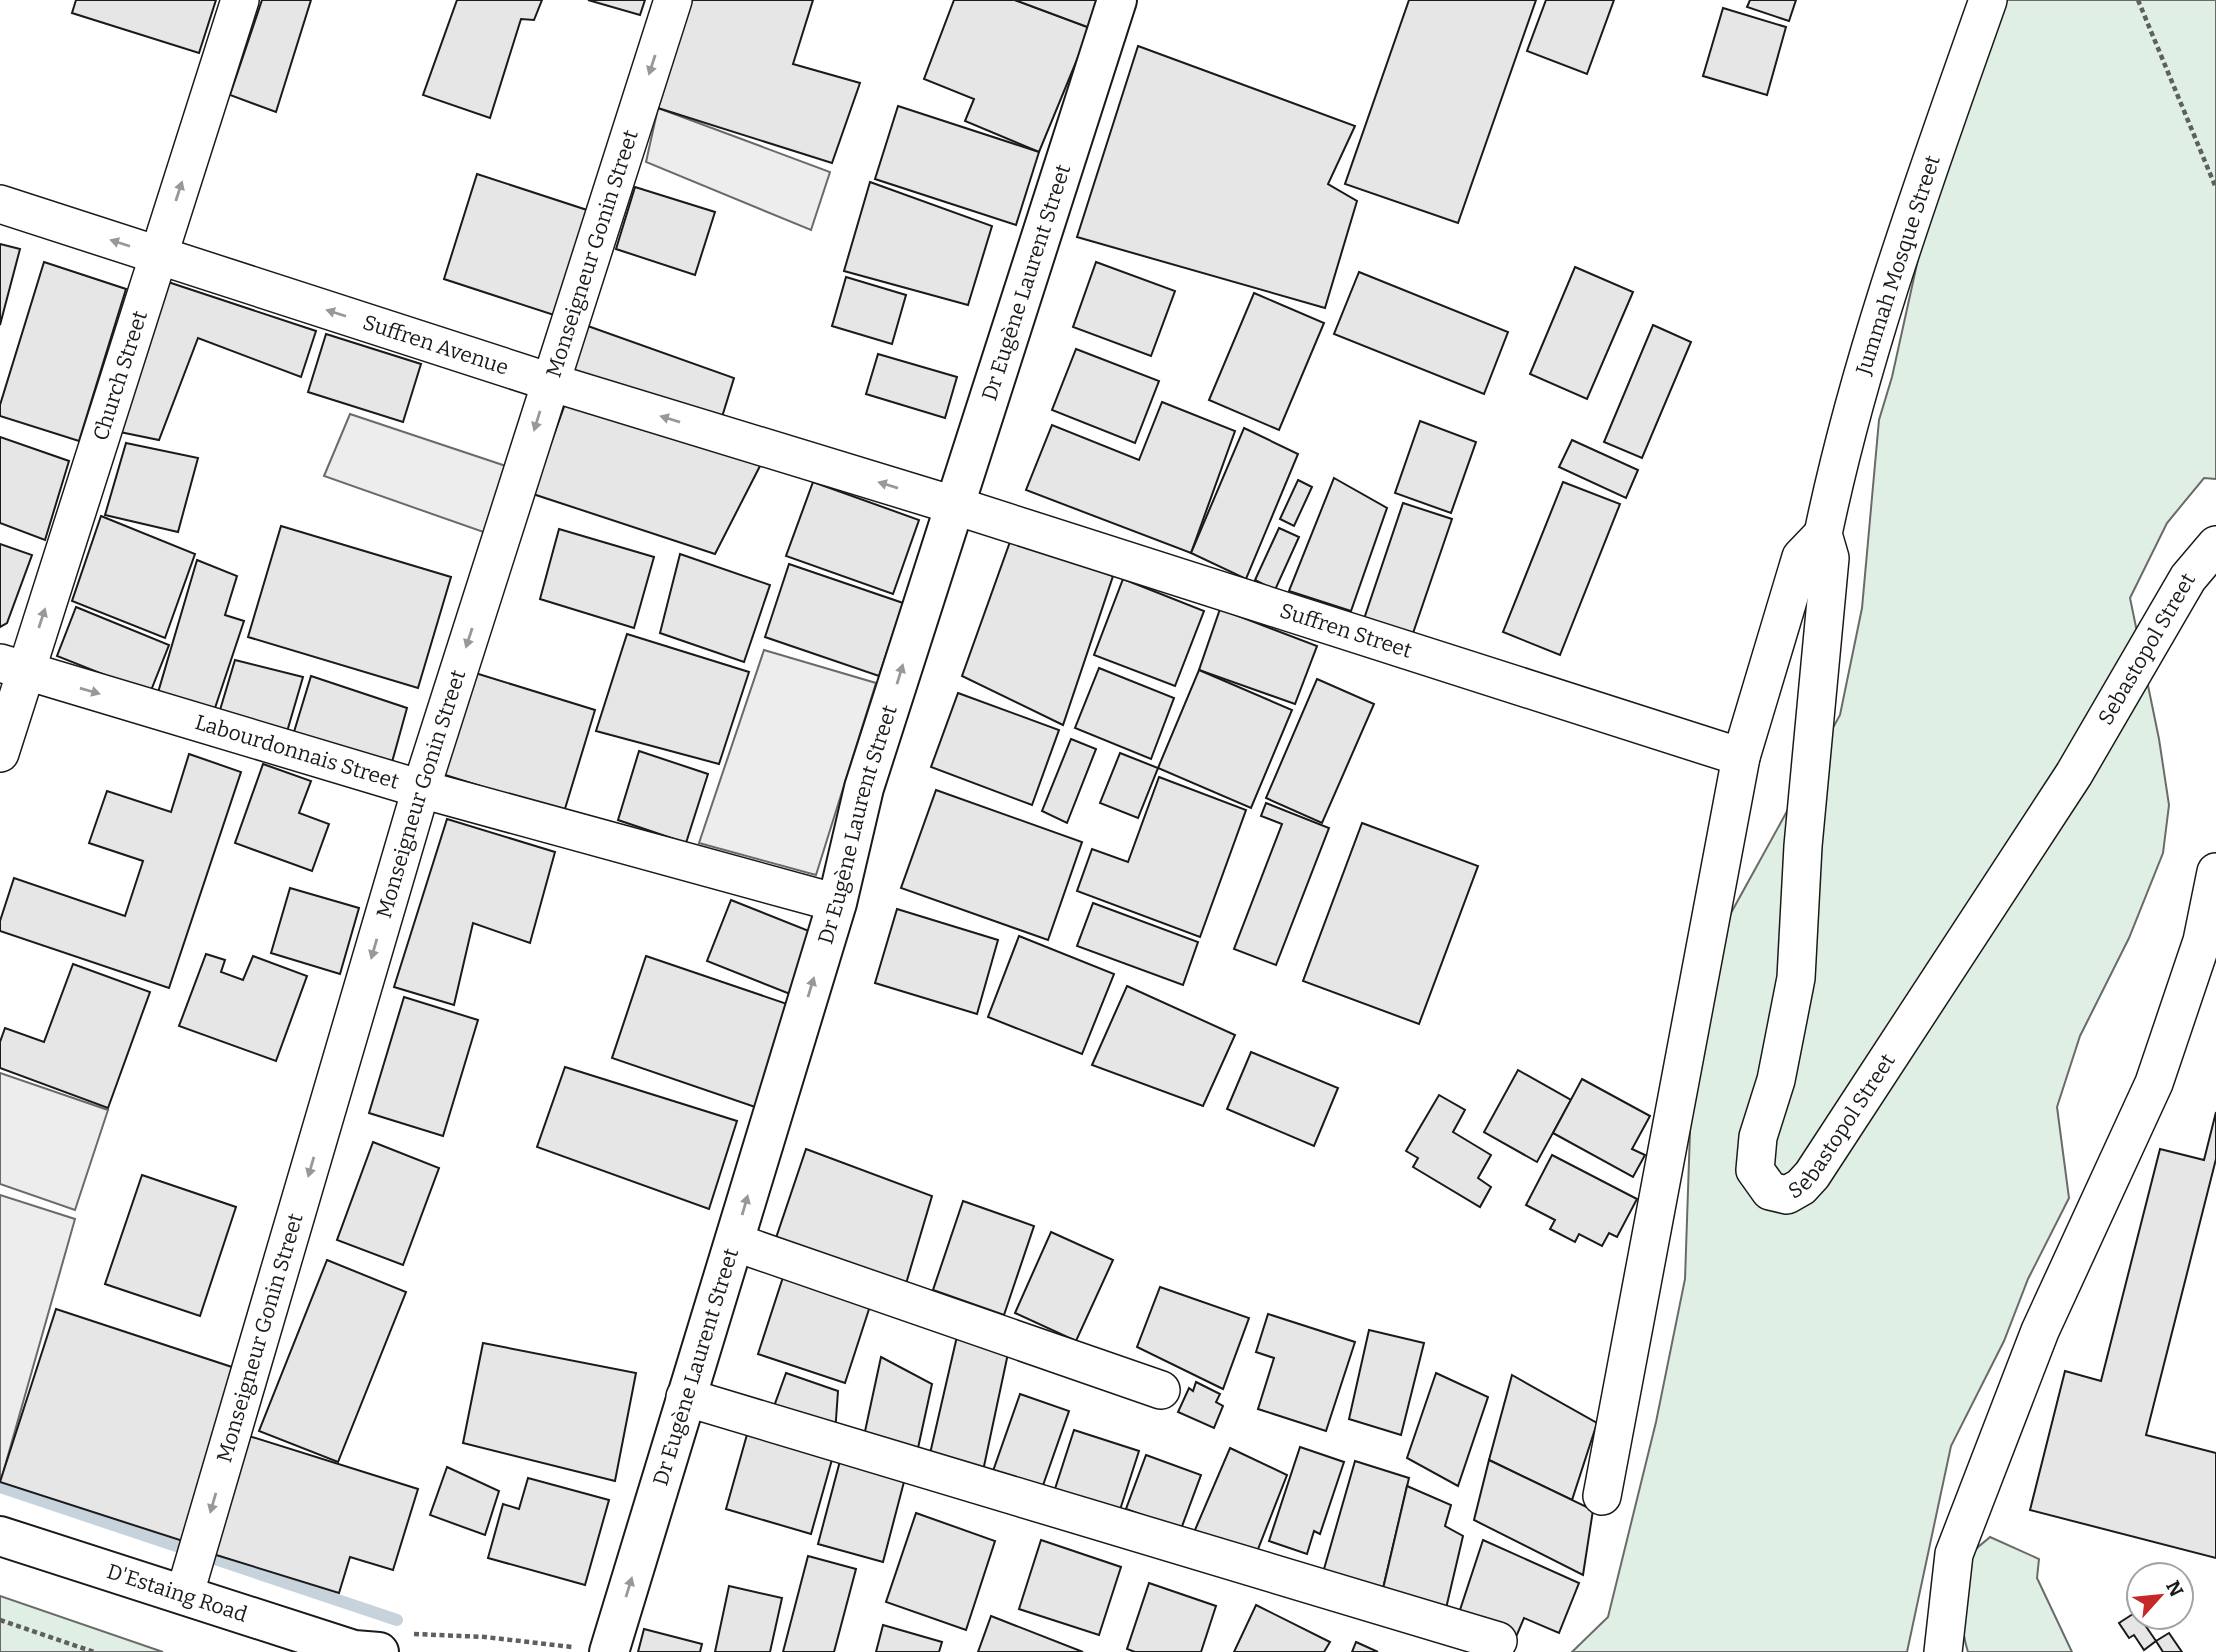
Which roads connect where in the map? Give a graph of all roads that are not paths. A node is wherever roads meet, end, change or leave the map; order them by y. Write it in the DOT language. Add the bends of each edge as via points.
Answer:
graph roads {
  1 [pos="240,0"];
  2 [pos="673,0"];
  3 [pos="1117,0"];
  4 [pos="1988,0"];
  5 [pos="0,204"];
  6 [pos="159,255"];
  7 [pos="550,382"];
  8 [pos="953,505"];
  9 [pos="1824,534"];
  10 [pos="2216,545"];
  11 [pos="12,667"];
  12 [pos="0,753"];
  13 [pos="1741,757"];
  14 [pos="421,789"];
  15 [pos="2216,872"];
  16 [pos="837,903"];
  17 [pos="734,1242"];
  18 [pos="1161,1391"];
  19 [pos="685,1397"];
  20 [pos="1602,1496"];
  21 [pos="0,1536"];
  22 [pos="185,1593"];
  23 [pos="1498,1641"];
  24 [pos="363,1651"];
  25 [pos="609,1652"];
  26 [pos="1943,1652"];
  6 -- 1 [label="street, Church Street, one-way"];
  2 -- 7 [label="street, Monseigneur Gonin Street, one-way"];
  3 -- 8 [label="street, Dr Eugène Laurent Street"];
  4 -- 9 [label="street, Jummah Mosque Street" via="1866,362"];
  6 -- 5 [label="street, Suffren Avenue, one-way"];
  7 -- 6 [label="street, Suffren Avenue, one-way"];
  11 -- 6 [label="street, Church Street, one-way"];
  8 -- 7 [label="street, Suffren Avenue, one-way"];
  7 -- 14 [label="street, Monseigneur Gonin Street, one-way"];
  8 -- 13 [label="street, Suffren Street"];
  16 -- 8 [label="street, Dr Eugène Laurent Street, one-way" via="864,788"];
  9 -- 10 [label="street, Sebastopol Street" via="1830,558 1803,846 1796,978 1776,1080 1758,1137 1755,1170 1770,1191 1787,1195 1812,1175 2074,774 2188,578"];
  9 -- 13 [label="street" via="1801,557"];
  11 -- 12 [label="street, Church Street"];
  11 -- 14 [label="street, Labourdonnais Street, one-way"];
  13 -- 20 [label="street"];
  14 -- 16 [label="street, Labourdonnais Street"];
  14 -- 22 [label="street, Monseigneur Gonin Street, one-way"];
  15 -- 26 [label="street" via="2202,941 2154,1083 2040,1331 1954,1554"];
  17 -- 16 [label="street, Dr Eugène Laurent Street, one-way"];
  17 -- 18 [label="street"];
  17 -- 19 [label="street, Dr Eugène Laurent Street"];
  19 -- 23 [label="street"];
  25 -- 19 [label="street, Dr Eugène Laurent Street, one-way"];
  21 -- 22 [label="street, D'Estaing Road"];
  22 -- 24 [label="street, D'Estaing Road"];
}
